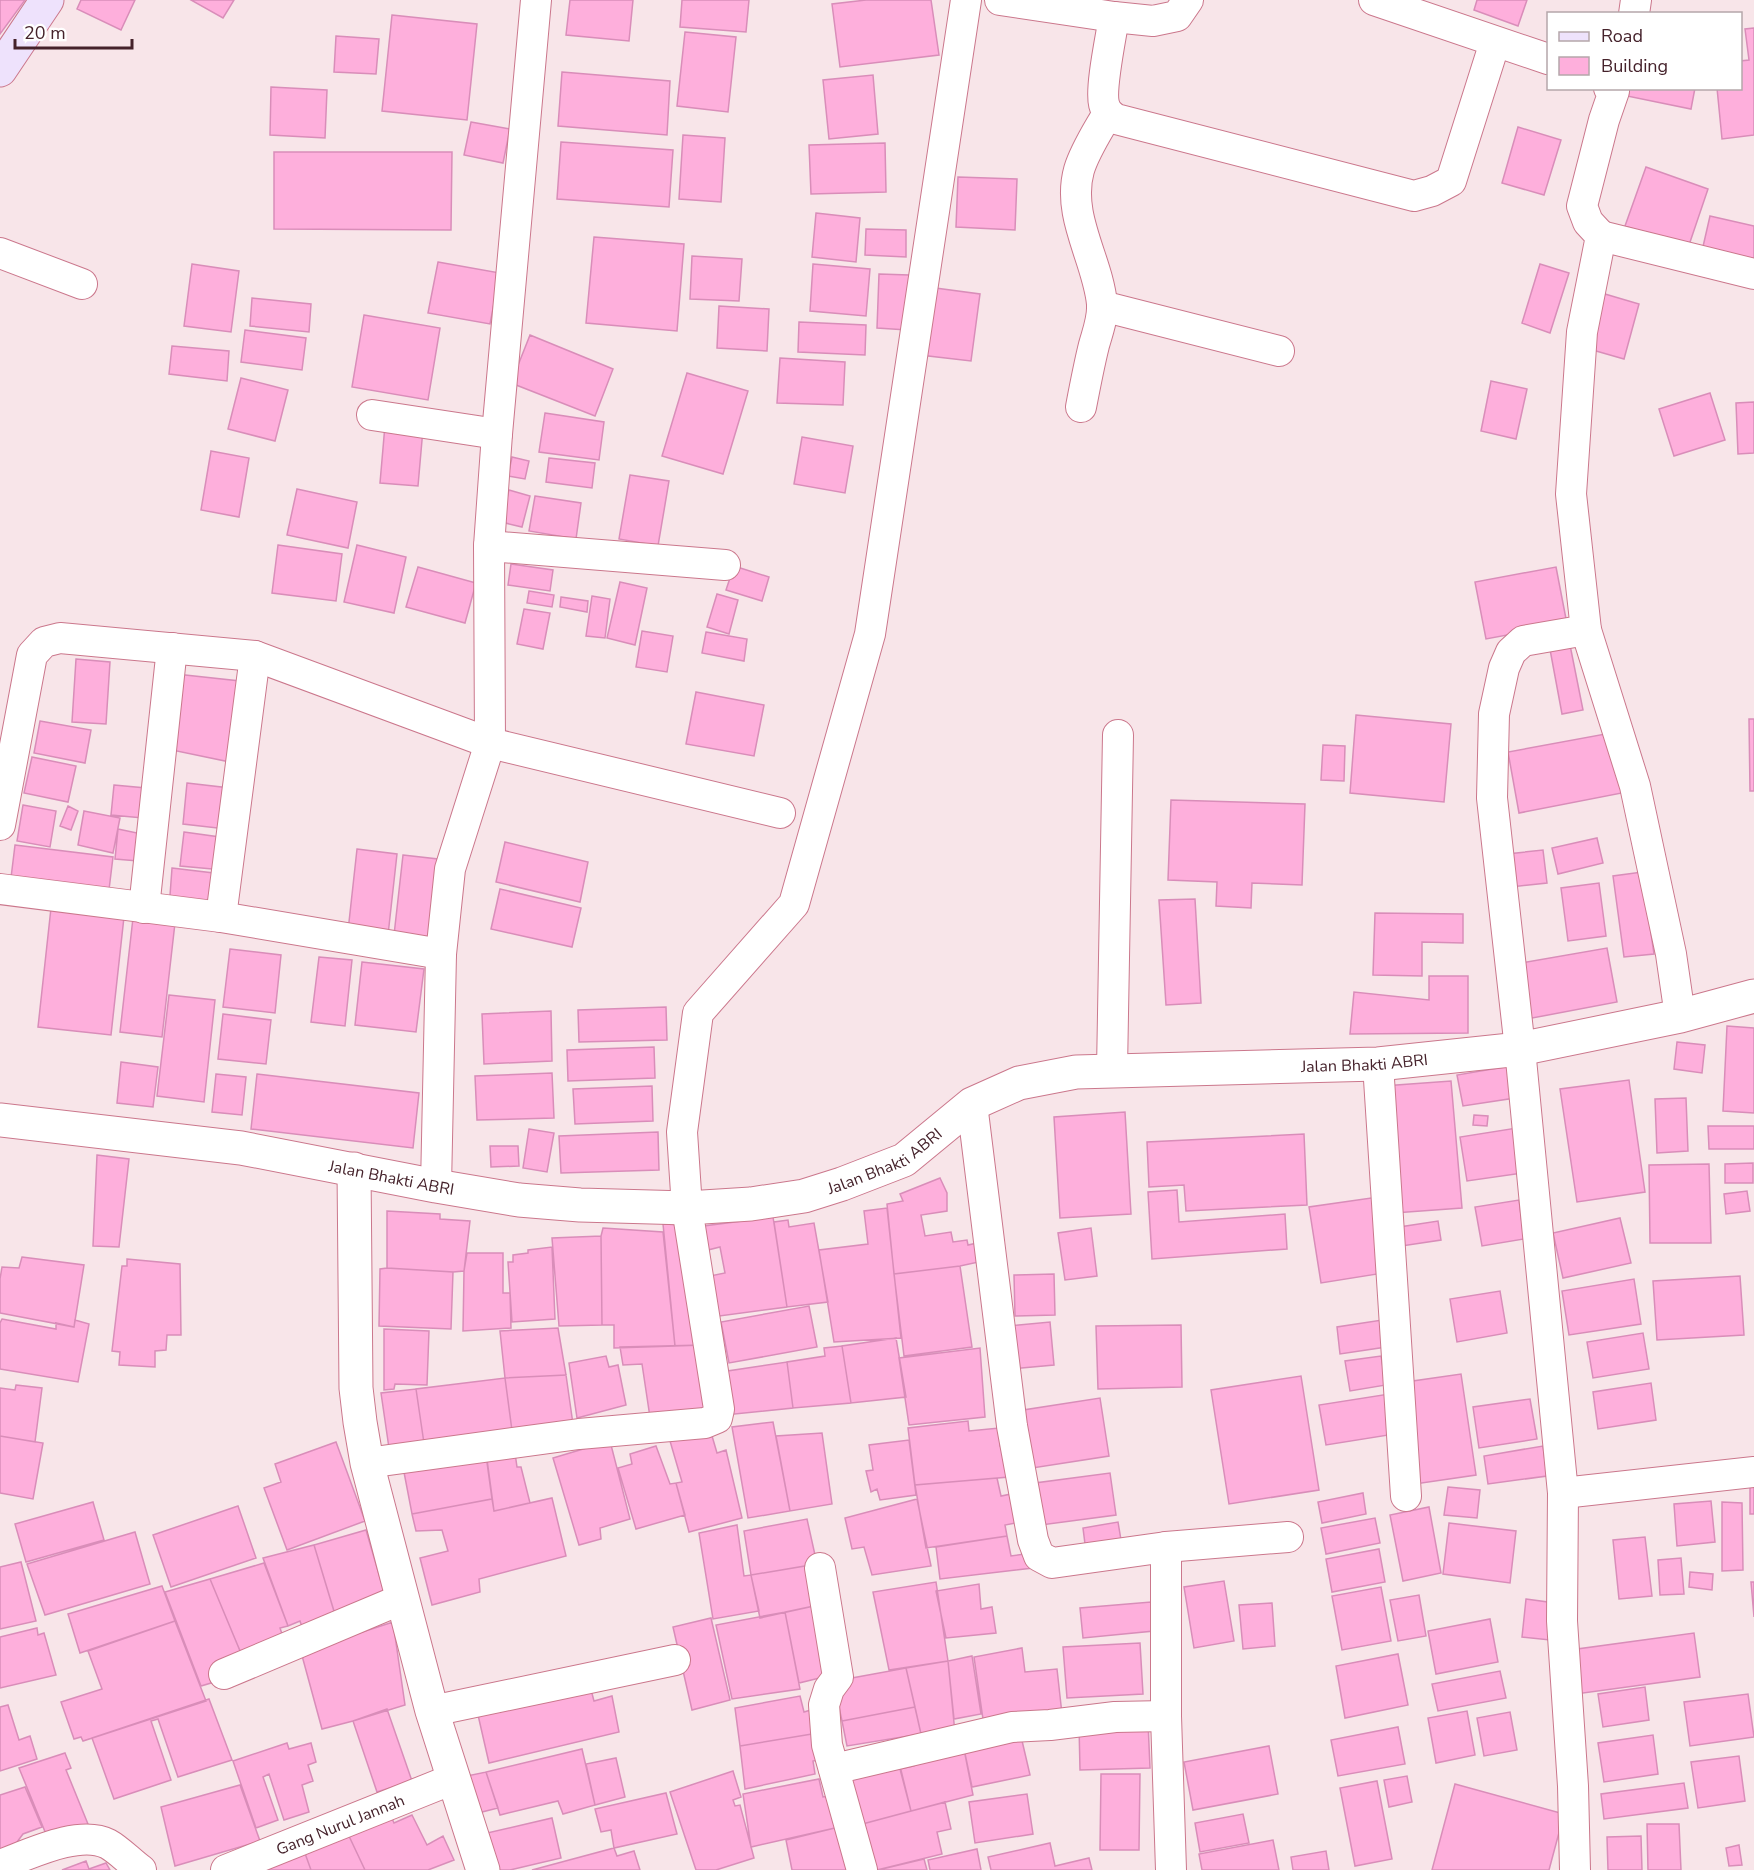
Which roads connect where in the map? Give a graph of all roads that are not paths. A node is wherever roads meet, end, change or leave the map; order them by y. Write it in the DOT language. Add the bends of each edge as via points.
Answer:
graph roads {
  1 [pos="46,0"];
  2 [pos="536,0"];
  3 [pos="966,0"];
  4 [pos="1000,0"];
  5 [pos="1188,0"];
  6 [pos="1374,0"];
  7 [pos="1114,18"];
  8 [pos="1495,42"];
  9 [pos="1547,58"];
  10 [pos="0,70"];
  11 [pos="1613,90"];
  12 [pos="1108,113"];
  13 [pos="1601,236"];
  14 [pos="0,253"];
  15 [pos="1754,274"];
  16 [pos="82,284"];
  17 [pos="1102,306"];
  18 [pos="1279,351"];
  19 [pos="1081,407"];
  20 [pos="372,415"];
  21 [pos="497,434"];
  22 [pos="489,546"];
  23 [pos="725,565"];
  24 [pos="1586,630"];
  25 [pos="172,648"];
  26 [pos="255,656"];
  27 [pos="1118,735"];
  28 [pos="490,743"];
  29 [pos="780,813"];
  30 [pos="0,825"];
  31 [pos="0,889"];
  32 [pos="144,908"];
  33 [pos="221,917"];
  34 [pos="441,954"];
  35 [pos="1754,996"];
  36 [pos="1680,1016"];
  37 [pos="1520,1049"];
  38 [pos="1378,1064"];
  39 [pos="1112,1070"];
  40 [pos="972,1104"];
  41 [pos="0,1120"];
  42 [pos="354,1170"];
  43 [pos="436,1186"];
  44 [pos="687,1208"];
  45 [pos="367,1463"];
  46 [pos="1754,1472"];
  47 [pos="1563,1493"];
  48 [pos="1406,1496"];
  49 [pos="1288,1537"];
  50 [pos="1167,1547"];
  51 [pos="820,1568"];
  52 [pos="402,1599"];
  53 [pos="675,1660"];
  54 [pos="224,1674"];
  55 [pos="432,1711"];
  56 [pos="1166,1716"];
  57 [pos="834,1769"];
  58 [pos="453,1779"];
  59 [pos="0,1865"];
  60 [pos="141,1870"];
  61 [pos="226,1870"];
  62 [pos="483,1870"];
  63 [pos="862,1870"];
  64 [pos="1172,1870"];
  65 [pos="1575,1870"];
  1 -- 10 [label="main road"];
  2 -- 21 [label="street"];
  3 -- 44 [label="street" via="870,634 794,904 698,1013 682,1132"];
  4 -- 7 [label="street"];
  5 -- 7 [label="street" via="1177,16 1154,21"];
  6 -- 8 [label="street"];
  7 -- 12 [label="street" via="1104,90"];
  8 -- 9 [label="street"];
  8 -- 12 [label="street" via="1451,181 1414,196 1116,119"];
  11 -- 13 [label="street" via="1582,206 1588,222"];
  12 -- 17 [label="street" via="1088,148 1076,193"];
  13 -- 15 [label="street"];
  13 -- 24 [label="street" via="1581,332 1571,494"];
  14 -- 16 [label="street"];
  17 -- 18 [label="street"];
  17 -- 19 [label="street"];
  20 -- 21 [label="street"];
  21 -- 22 [label="street"];
  22 -- 23 [label="street"];
  22 -- 28 [label="street"];
  24 -- 36 [label="street" via="1635,786 1671,954"];
  24 -- 37 [label="street" via="1523,641 1511,652 1504,668 1494,714 1492,798"];
  25 -- 26 [label="street"];
  25 -- 30 [label="street" via="60,638 44,642 32,655"];
  25 -- 32 [label="street"];
  26 -- 28 [label="street"];
  26 -- 33 [label="street"];
  27 -- 39 [label="street"];
  28 -- 29 [label="street"];
  28 -- 34 [label="street" via="450,869"];
  31 -- 32 [label="street"];
  32 -- 33 [label="street"];
  33 -- 34 [label="street"];
  34 -- 43 [label="street"];
  35 -- 36 [label="street, Jalan Bhakti ABRI"];
  36 -- 37 [label="street, Jalan Bhakti ABRI"];
  37 -- 38 [label="street, Jalan Bhakti ABRI"];
  37 -- 47 [label="street"];
  38 -- 39 [label="street, Jalan Bhakti ABRI"];
  38 -- 48 [label="street"];
  39 -- 40 [label="street, Jalan Bhakti ABRI" via="1076,1072 1019,1083"];
  40 -- 44 [label="street, Jalan Bhakti ABRI" via="904,1160 843,1184 804,1196"];
  40 -- 50 [label="street" via="1012,1426 1039,1556 1052,1563"];
  41 -- 42 [label="street, Jalan Bhakti ABRI" via="241,1148"];
  42 -- 43 [label="street, Jalan Bhakti ABRI"];
  42 -- 45 [label="street" via="356,1388"];
  43 -- 44 [label="street, Jalan Bhakti ABRI" via="539,1202"];
  44 -- 45 [label="street" via="719,1409 717,1418 705,1423 579,1434"];
  45 -- 52 [label="street"];
  46 -- 47 [label="street"];
  47 -- 65 [label="street" via="1562,1622"];
  49 -- 50 [label="street"];
  50 -- 56 [label="street"];
  51 -- 57 [label="street" via="838,1677 824,1705 826,1744"];
  52 -- 54 [label="street"];
  52 -- 55 [label="street"];
  53 -- 55 [label="street"];
  55 -- 58 [label="street"];
  56 -- 57 [label="street" via="1012,1727"];
  56 -- 64 [label="street"];
  57 -- 63 [label="street"];
  58 -- 61 [label="street, Gang Nurul Jannah"];
  58 -- 62 [label="street"];
  59 -- 60 [label="street" via="70,1841 90,1840 107,1844"];
}
